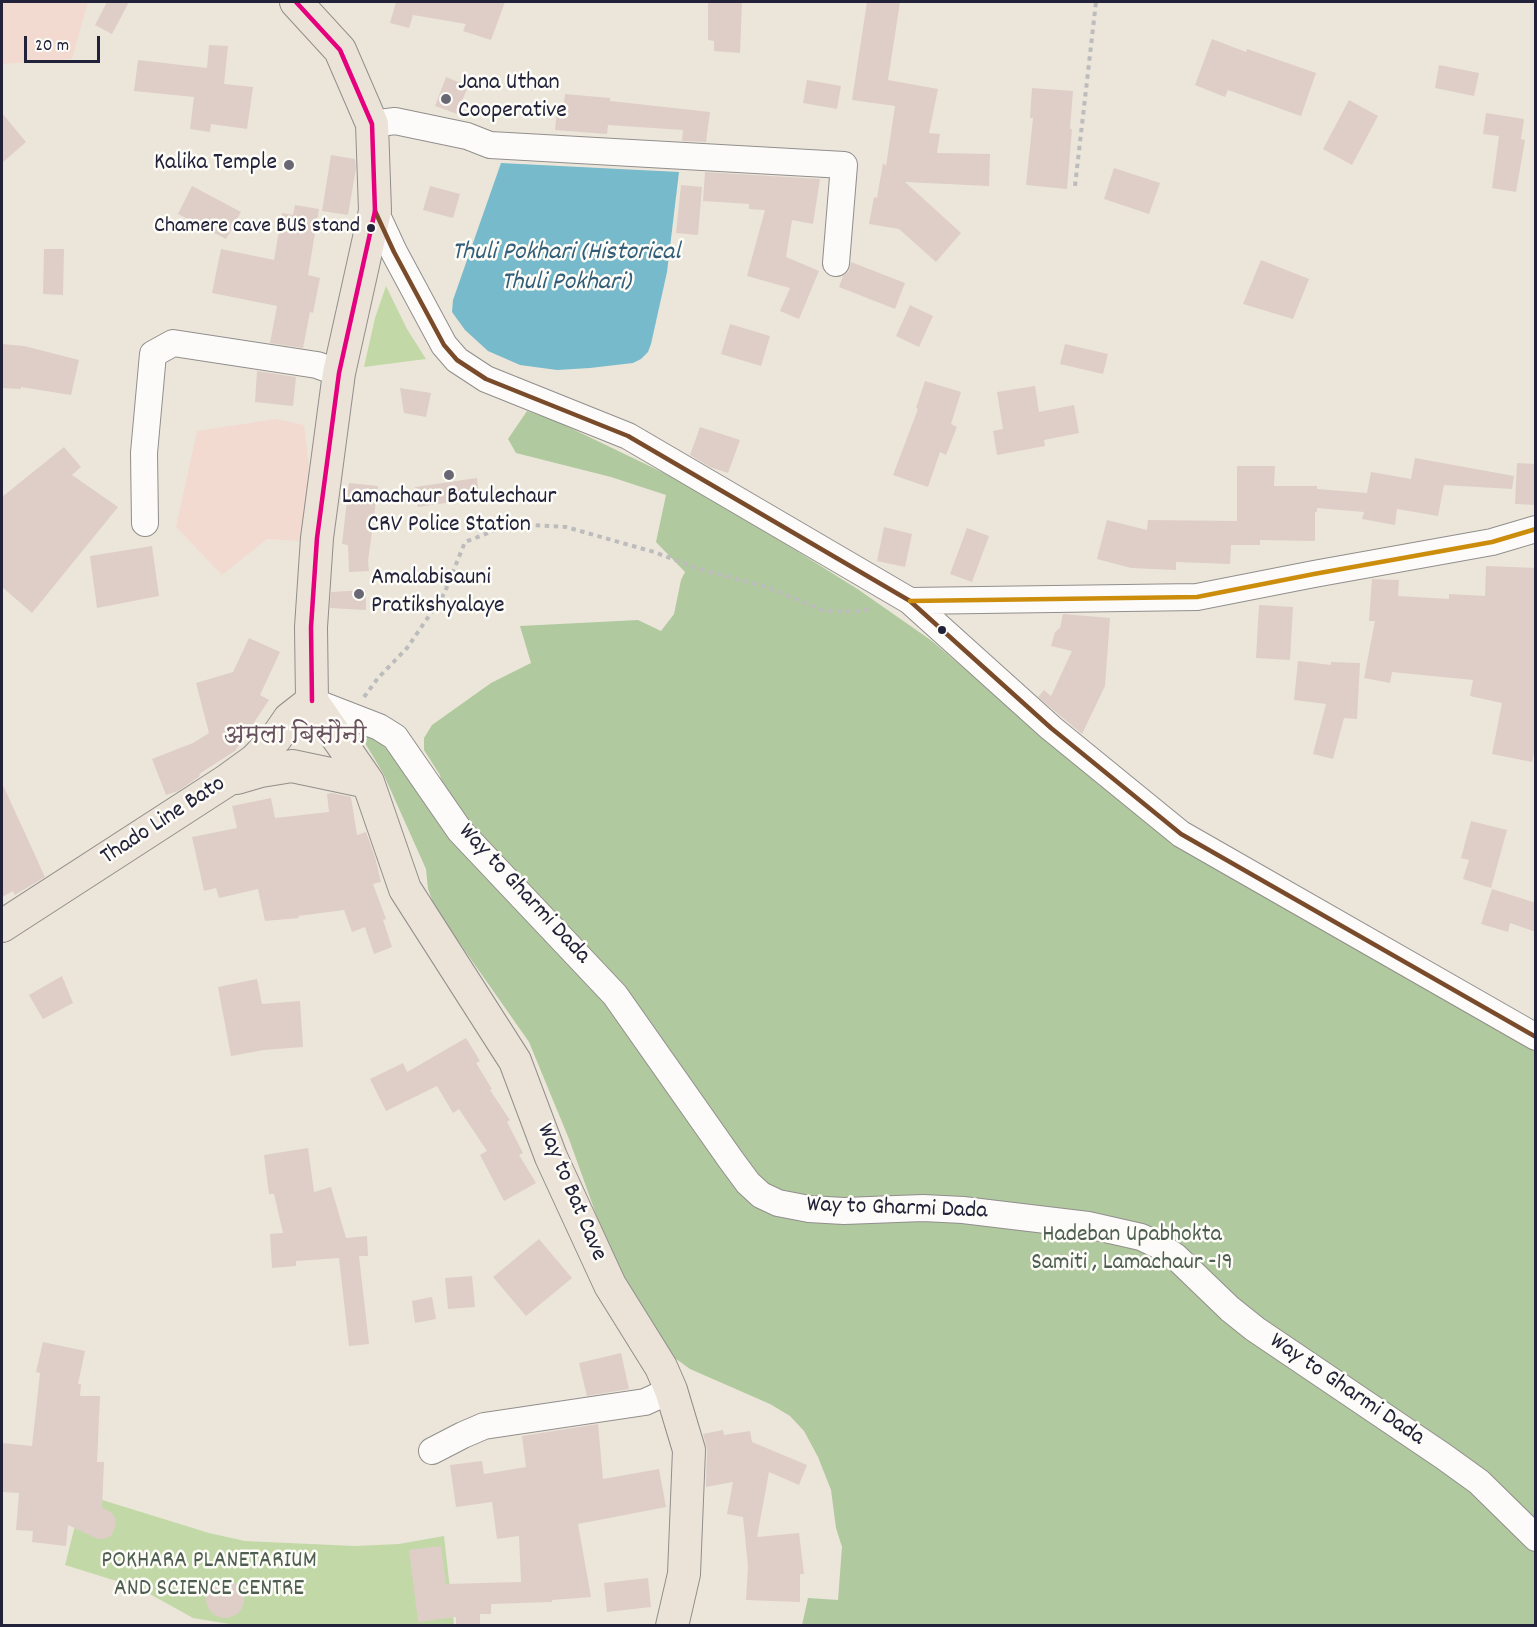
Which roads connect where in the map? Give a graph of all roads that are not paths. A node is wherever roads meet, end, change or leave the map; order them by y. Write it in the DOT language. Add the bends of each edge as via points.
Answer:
graph roads {
  1 [pos="296,2"];
  2 [pos="372,124"];
  3 [pos="375,211"];
  4 [pos="836,262"];
  5 [pos="339,373"];
  6 [pos="145,524"];
  7 [pos="1536,529"];
  8 [pos="910,601"];
  9 [pos="312,700"];
  10 [pos="225,781"];
  11 [pos="368,782"];
  12 [pos="2,926"];
  13 [pos="1536,1037"];
  14 [pos="671,1390"];
  15 [pos="432,1451"];
  16 [pos="1536,1538"];
  17 [pos="672,1626"];
  1 -- 2 [label="main road" via="340,50"];
  2 -- 3 [label="main road"];
  2 -- 4 [label="street" via="395,121 467,136 490,145 844,165"];
  3 -- 5 [label="main road"];
  3 -- 8 [label="street" via="444,345 458,360 486,379 628,436"];
  5 -- 6 [label="street" via="316,365 173,344 153,354 144,453"];
  5 -- 9 [label="main road" via="317,538 311,627"];
  7 -- 8 [label="street" via="1492,542 1197,597"];
  8 -- 13 [label="street" via="1051,728 1181,834"];
  9 -- 10 [label="main road, Thado Line Bato" via="289,719 255,760"];
  9 -- 11 [label="main road, Way to Bat Cave"];
  9 -- 16 [label="street, Way to Gharmi Dada" via="395,737 460,831 615,995 731,1160 761,1195 809,1209 963,1210 1141,1237 1176,1257 1255,1329 1479,1482"];
  10 -- 11 [label="main road" via="292,766"];
  10 -- 12 [label="main road, Thado Line Bato"];
  11 -- 14 [label="main road, Way to Bat Cave" via="405,889 515,1061 551,1157 605,1275"];
  14 -- 15 [label="street" via="645,1402 484,1426"];
  14 -- 17 [label="main road, Way to Bat Cave" via="689,1450 684,1574"];
}
